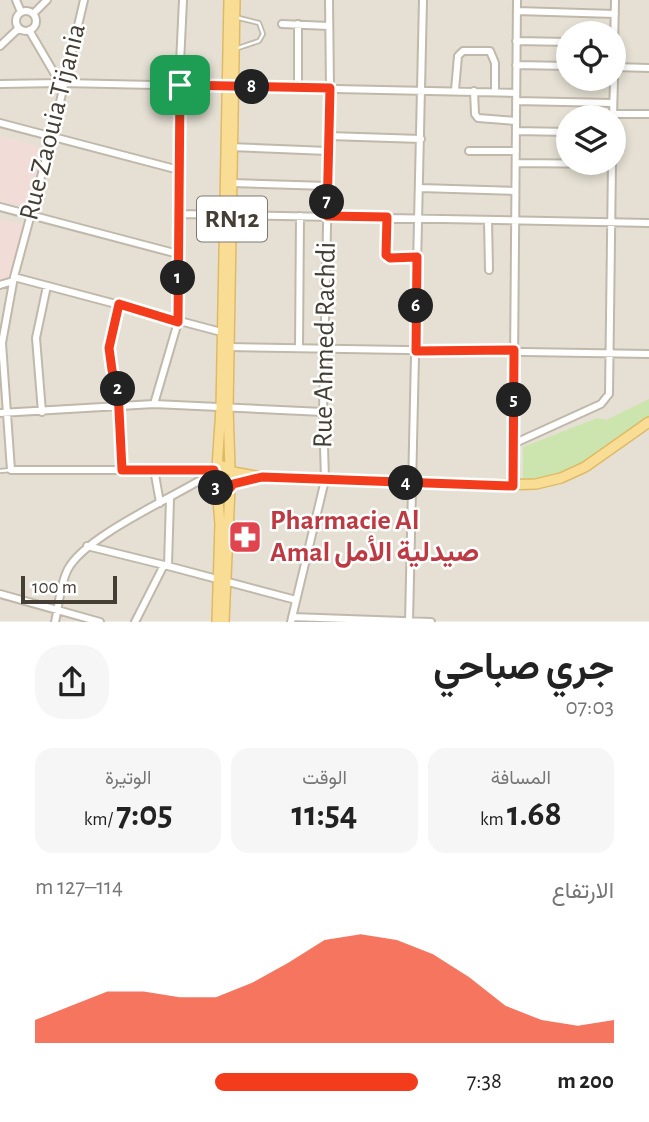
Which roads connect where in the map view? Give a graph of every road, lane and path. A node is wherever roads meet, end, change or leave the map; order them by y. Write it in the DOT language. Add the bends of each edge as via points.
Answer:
graph roads {
  1 [pos="16,0"];
  2 [pos="47,0"];
  3 [pos="84,0"];
  4 [pos="183,0"];
  5 [pos="229,0"];
  6 [pos="235,0"];
  7 [pos="329,0"];
  8 [pos="423,0"];
  9 [pos="517,0"];
  10 [pos="615,0"];
  11 [pos="517,11"];
  12 [pos="21,12"];
  13 [pos="615,13"];
  14 [pos="33,14"];
  15 [pos="232,18"];
  16 [pos="615,21"];
  17 [pos="282,24"];
  18 [pos="298,24"];
  19 [pos="329,26"];
  20 [pos="19,28"];
  21 [pos="29,30"];
  22 [pos="516,41"];
  23 [pos="556,42"];
  24 [pos="0,46"];
  25 [pos="231,50"];
  26 [pos="516,65"];
  27 [pos="556,66"];
  28 [pos="626,67"];
  29 [pos="649,68"];
  30 [pos="62,83"];
  31 [pos="0,84"];
  32 [pos="180,85"];
  33 [pos="231,87"];
  34 [pos="298,87"];
  35 [pos="330,88"];
  36 [pos="421,89"];
  37 [pos="455,90"];
  38 [pos="474,91"];
  39 [pos="614,91"];
  40 [pos="495,92"];
  41 [pos="516,93"];
  42 [pos="516,101"];
  43 [pos="613,103"];
  44 [pos="649,114"];
  45 [pos="626,115"];
  46 [pos="516,121"];
  47 [pos="0,123"];
  48 [pos="516,131"];
  49 [pos="556,132"];
  50 [pos="52,136"];
  51 [pos="329,136"];
  52 [pos="421,139"];
  53 [pos="228,147"];
  54 [pos="328,151"];
  55 [pos="469,151"];
  56 [pos="516,151"];
  57 [pos="516,163"];
  58 [pos="556,163"];
  59 [pos="178,170"];
  60 [pos="612,175"];
  61 [pos="232,183"];
  62 [pos="328,186"];
  63 [pos="420,188"];
  64 [pos="515,191"];
  65 [pos="0,207"];
  66 [pos="178,214"];
  67 [pos="30,215"];
  68 [pos="228,216"];
  69 [pos="300,216"];
  70 [pos="327,216"];
  71 [pos="387,217"];
  72 [pos="417,218"];
  73 [pos="488,219"];
  74 [pos="515,220"];
  75 [pos="612,222"];
  76 [pos="649,223"];
  77 [pos="178,254"];
  78 [pos="417,257"];
  79 [pos="489,270"];
  80 [pos="14,279"];
  81 [pos="0,285"];
  82 [pos="47,286"];
  83 [pos="119,304"];
  84 [pos="178,322"];
  85 [pos="226,333"];
  86 [pos="1,343"];
  87 [pos="226,347"];
  88 [pos="299,348"];
  89 [pos="325,350"];
  90 [pos="514,350"];
  91 [pos="416,351"];
  92 [pos="610,354"];
  93 [pos="649,354"];
  94 [pos="154,404"];
  95 [pos="120,405"];
  96 [pos="225,408"];
  97 [pos="4,412"];
  98 [pos="42,412"];
  99 [pos="323,412"];
  100 [pos="649,422"];
  101 [pos="224,438"];
  102 [pos="513,444"];
  103 [pos="153,469"];
  104 [pos="11,470"];
  105 [pos="122,470"];
  106 [pos="214,470"];
  107 [pos="231,470"];
  108 [pos="0,471"];
  109 [pos="262,477"];
  110 [pos="325,480"];
  111 [pos="413,483"];
  112 [pos="195,485"];
  113 [pos="215,486"];
  114 [pos="232,486"];
  115 [pos="513,486"];
  116 [pos="170,498"];
  117 [pos="160,503"];
  118 [pos="223,524"];
  119 [pos="87,546"];
  120 [pos="166,565"];
  121 [pos="221,581"];
  122 [pos="0,594"];
  123 [pos="296,600"];
  124 [pos="58,610"];
  125 [pos="291,619"];
  126 [pos="55,621"];
  127 [pos="100,621"];
  128 [pos="135,621"];
  129 [pos="217,621"];
  130 [pos="224,621"];
  131 [pos="409,621"];
  132 [pos="431,621"];
  1 -- 12 [label="street"];
  2 -- 14 [label="street"];
  3 -- 30 [label="street, Rue Zaouia Tijania"];
  4 -- 32 [label="street"];
  5 -- 15 [label="main road, RN12"];
  6 -- 15 [label="main road, RN12"];
  7 -- 19 [label="street, Rue Ahmed Rachdi"];
  8 -- 36 [label="street"];
  9 -- 11 [label="street"];
  10 -- 13 [label="street"];
  11 -- 13 [label="street"];
  11 -- 22 [label="street"];
  12 -- 14 [label="street"];
  12 -- 20 [label="street" via="16,18"];
  13 -- 16 [label="street"];
  14 -- 21 [label="street" via="35,24"];
  15 -- 25 [label="main road, RN12"];
  15 -- 25 [label="lane" via="256,20 263,34 259,41"];
  17 -- 18 [label="street"];
  18 -- 19 [label="street"];
  18 -- 34 [label="street"];
  19 -- 35 [label="street, Rue Ahmed Rachdi"];
  20 -- 21 [label="street"];
  20 -- 24 [label="street"];
  21 -- 30 [label="street"];
  22 -- 23 [label="street"];
  22 -- 26 [label="street"];
  25 -- 33 [label="main road, RN12"];
  26 -- 27 [label="street"];
  26 -- 41 [label="street"];
  28 -- 29 [label="street"];
  30 -- 31 [label="street"];
  30 -- 32 [label="street"];
  30 -- 50 [label="street, Rue Zaouia Tijania"];
  32 -- 33 [label="street"];
  32 -- 59 [label="street"];
  33 -- 34 [label="street"];
  33 -- 53 [label="main road, RN12"];
  34 -- 35 [label="street"];
  35 -- 36 [label="street"];
  35 -- 51 [label="street, Rue Ahmed Rachdi"];
  36 -- 37 [label="street"];
  36 -- 52 [label="street"];
  37 -- 38 [label="street"];
  37 -- 40 [label="street" via="458,56 463,51 485,50 495,58"];
  38 -- 40 [label="street"];
  38 -- 46 [label="street" via="476,117"];
  39 -- 43 [label="street"];
  40 -- 41 [label="street"];
  41 -- 42 [label="street"];
  42 -- 43 [label="street"];
  42 -- 46 [label="street"];
  44 -- 45 [label="street"];
  46 -- 48 [label="street"];
  47 -- 50 [label="street"];
  48 -- 49 [label="street"];
  48 -- 56 [label="street"];
  50 -- 59 [label="street"];
  50 -- 67 [label="street, Rue Zaouia Tijania"];
  51 -- 52 [label="street"];
  51 -- 54 [label="street, Rue Ahmed Rachdi"];
  52 -- 63 [label="street"];
  53 -- 54 [label="street"];
  53 -- 61 [label="main road, RN12"];
  53 -- 68 [label="main road, RN12"];
  54 -- 62 [label="street, Rue Ahmed Rachdi"];
  55 -- 56 [label="street"];
  56 -- 57 [label="street"];
  57 -- 58 [label="street"];
  57 -- 64 [label="street"];
  59 -- 66 [label="street"];
  60 -- 75 [label="street"];
  61 -- 62 [label="street"];
  61 -- 68 [label="main road, RN12"];
  62 -- 70 [label="street, Rue Ahmed Rachdi"];
  63 -- 64 [label="street"];
  63 -- 72 [label="street"];
  64 -- 74 [label="street"];
  65 -- 67 [label="street"];
  66 -- 68 [label="street"];
  66 -- 77 [label="street"];
  67 -- 77 [label="street"];
  67 -- 80 [label="street, Rue Zaouia Tijania"];
  68 -- 69 [label="street"];
  68 -- 85 [label="main road, RN12"];
  69 -- 70 [label="street"];
  69 -- 88 [label="street"];
  70 -- 71 [label="street"];
  70 -- 89 [label="street, Rue Ahmed Rachdi"];
  71 -- 72 [label="street"];
  71 -- 78 [label="street" via="386,255"];
  72 -- 73 [label="street"];
  72 -- 78 [label="street"];
  73 -- 74 [label="street"];
  73 -- 79 [label="street"];
  74 -- 75 [label="street"];
  74 -- 90 [label="street"];
  75 -- 76 [label="street"];
  75 -- 92 [label="street"];
  77 -- 84 [label="street"];
  78 -- 91 [label="street"];
  80 -- 81 [label="street"];
  80 -- 82 [label="street"];
  80 -- 86 [label="street, Rue Zaouia Tijania"];
  82 -- 83 [label="street"];
  82 -- 98 [label="street" via="36,338"];
  83 -- 84 [label="street"];
  83 -- 95 [label="street" via="109,348"];
  84 -- 85 [label="street"];
  84 -- 94 [label="street"];
  85 -- 87 [label="main road, RN12"];
  86 -- 97 [label="street, Rue Zaouia Tijania"];
  87 -- 88 [label="street"];
  87 -- 96 [label="main road, RN12"];
  88 -- 89 [label="street"];
  89 -- 91 [label="street"];
  89 -- 99 [label="street, Rue Ahmed Rachdi"];
  90 -- 91 [label="street"];
  90 -- 92 [label="street"];
  90 -- 102 [label="street"];
  91 -- 111 [label="street"];
  92 -- 93 [label="street"];
  92 -- 102 [label="street" via="605,401"];
  94 -- 95 [label="street"];
  94 -- 96 [label="street"];
  95 -- 98 [label="street"];
  95 -- 105 [label="street"];
  96 -- 99 [label="street"];
  96 -- 101 [label="main road, RN12"];
  97 -- 98 [label="street"];
  97 -- 104 [label="street, Rue Zaouia Tijania"];
  99 -- 110 [label="street, Rue Ahmed Rachdi"];
  100 -- 115 [label="main road" via="573,474"];
  101 -- 106 [label="main road, RN12"];
  101 -- 107 [label="main road, RN12"];
  102 -- 115 [label="street"];
  103 -- 105 [label="street"];
  103 -- 106 [label="street"];
  103 -- 117 [label="street"];
  104 -- 105 [label="street"];
  104 -- 108 [label="lane"];
  106 -- 107 [label="main road" via="223,466"];
  106 -- 112 [label="street"];
  106 -- 113 [label="main road"];
  107 -- 109 [label="main road"];
  107 -- 114 [label="main road"];
  109 -- 110 [label="main road"];
  109 -- 114 [label="main road"];
  110 -- 111 [label="main road"];
  110 -- 123 [label="street, Rue Ahmed Rachdi"];
  111 -- 115 [label="main road"];
  111 -- 131 [label="street"];
  112 -- 113 [label="street"];
  112 -- 116 [label="street"];
  113 -- 114 [label="main road" via="226,490"];
  113 -- 118 [label="main road"];
  114 -- 118 [label="main road"];
  116 -- 117 [label="street"];
  116 -- 120 [label="street"];
  117 -- 119 [label="street"];
  118 -- 121 [label="main road"];
  119 -- 120 [label="street"];
  119 -- 124 [label="street" via="67,571"];
  120 -- 121 [label="street"];
  120 -- 128 [label="street"];
  121 -- 123 [label="street"];
  121 -- 129 [label="main road"];
  121 -- 130 [label="main road"];
  122 -- 124 [label="street"];
  123 -- 125 [label="street, Rue Ahmed Rachdi"];
  124 -- 126 [label="street"];
  124 -- 127 [label="street"];
  125 -- 131 [label="street"];
  131 -- 132 [label="street"];
}
